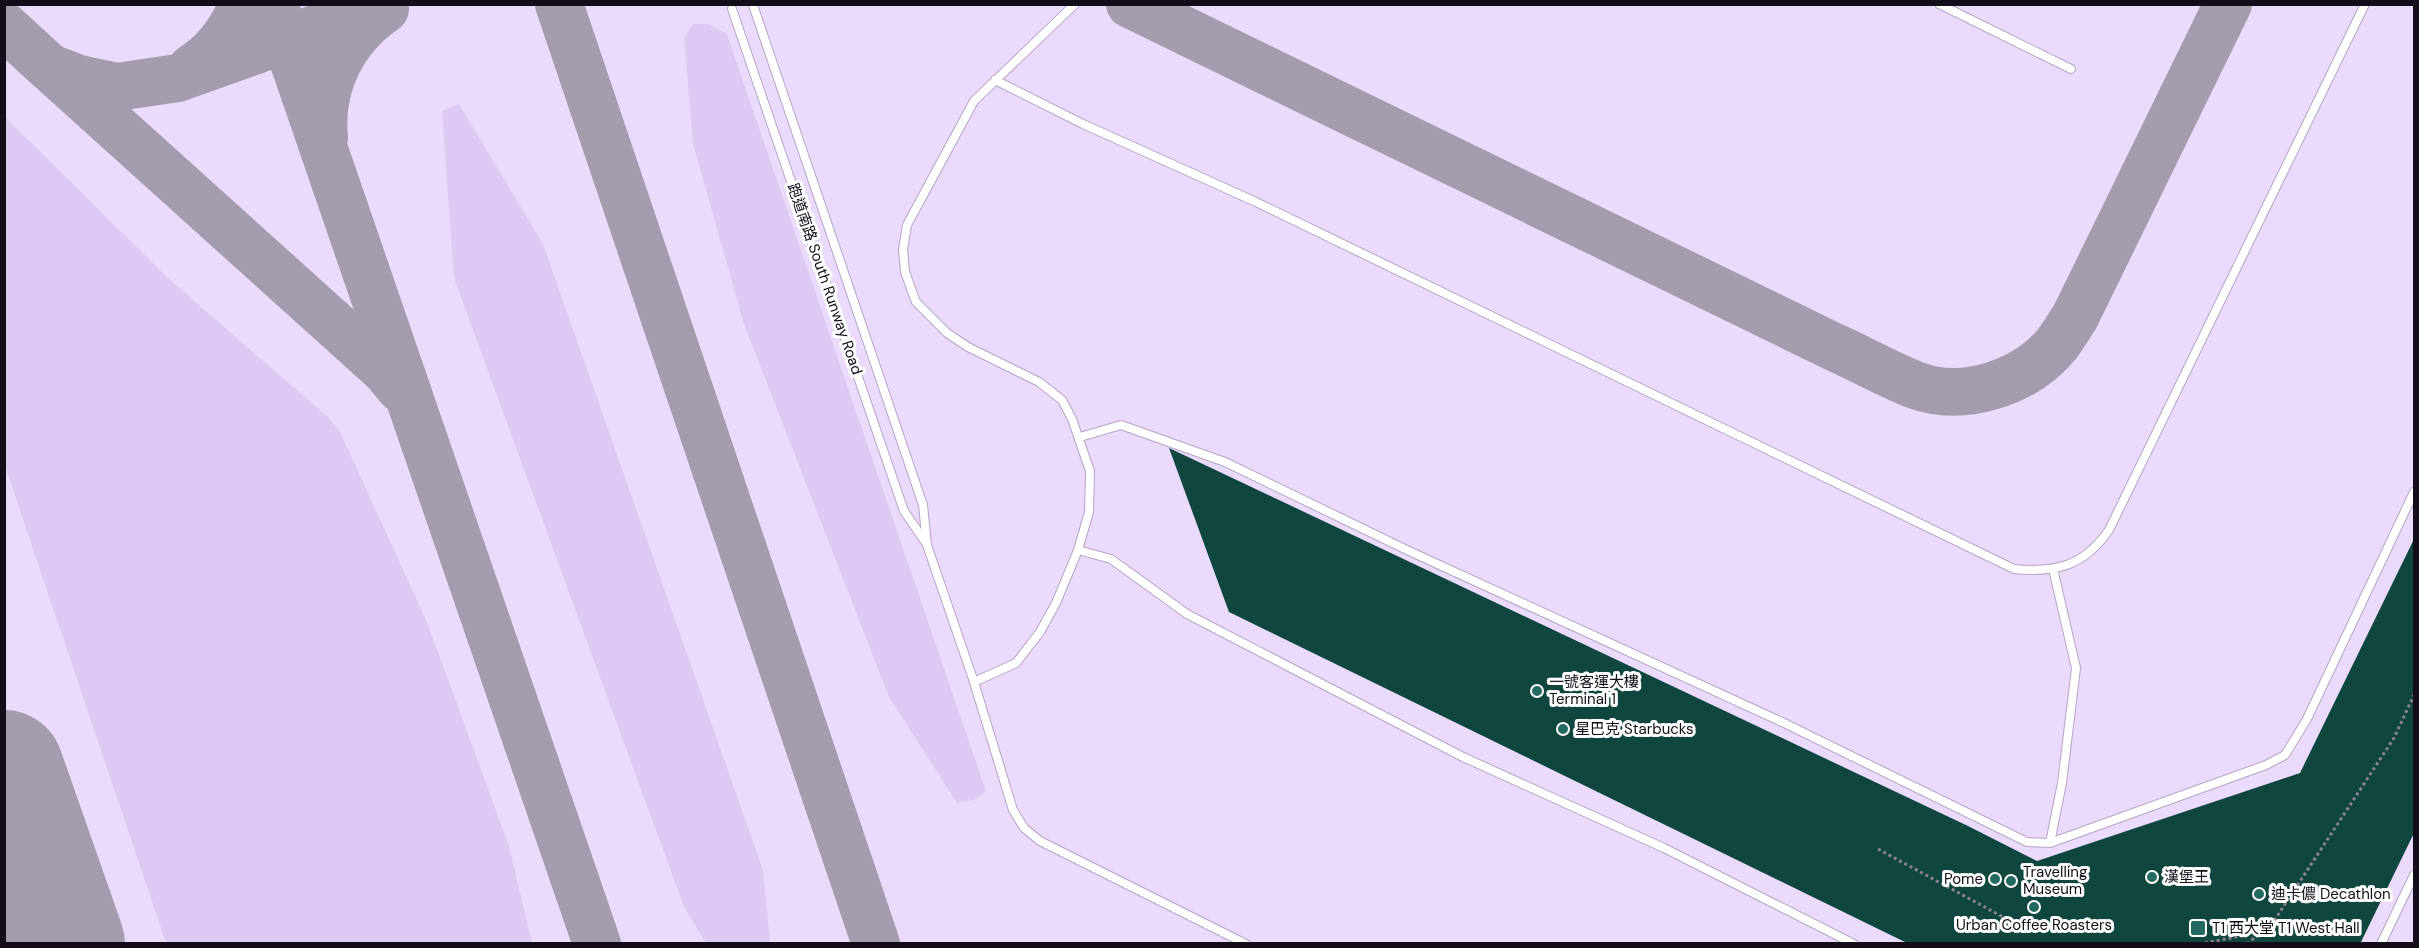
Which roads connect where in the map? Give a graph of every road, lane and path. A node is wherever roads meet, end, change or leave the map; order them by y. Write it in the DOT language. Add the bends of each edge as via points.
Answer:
graph roads {
  1 [pos="1075,4"];
  2 [pos="1939,4"];
  3 [pos="2365,4"];
  4 [pos="753,5"];
  5 [pos="732,9"];
  6 [pos="2071,69"];
  7 [pos="995,80"];
  8 [pos="1080,437"];
  9 [pos="2415,492"];
  10 [pos="927,545"];
  11 [pos="1078,550"];
  12 [pos="2053,569"];
  13 [pos="974,682"];
  14 [pos="2415,695"];
  15 [pos="2050,843"];
  16 [pos="1878,849"];
  17 [pos="2415,875"];
  18 [pos="2003,917"];
  19 [pos="2247,935"];
  20 [pos="1246,944"];
  21 [pos="1854,944"];
  22 [pos="2199,944"];
  23 [pos="2247,944"];
  24 [pos="2381,944"];
  1 -- 7 [label="lane"];
  2 -- 6 [label="lane"];
  3 -- 12 [label="lane" via="2109,530 2100,543 2076,562"];
  4 -- 10 [label="lane, 跑道南路 South Runway Road" via="923,505"];
  5 -- 10 [label="lane, 跑道南路 South Runway Road" via="904,511"];
  7 -- 8 [label="lane" via="974,101 907,225 905,272 916,302 932,318 968,347 1052,391 1062,400"];
  7 -- 12 [label="lane" via="1369,256 2014,569"];
  8 -- 11 [label="lane" via="1090,471 1090,492 1089,512"];
  8 -- 15 [label="lane" via="1121,425 1225,462 1782,722 2027,842"];
  9 -- 15 [label="lane" via="2307,719 2284,754 2266,765"];
  10 -- 13 [label="lane, 跑道南路 South Runway Road"];
  11 -- 13 [label="lane" via="1056,603 1016,663"];
  11 -- 21 [label="lane" via="1111,559 1187,614 1462,757 1664,848"];
  12 -- 15 [label="lane" via="2076,668 2062,783"];
  13 -- 20 [label="lane, 跑道南路 South Runway Road" via="1013,810 1024,828 1040,841"];
  14 -- 23 [label="path" via="2394,738 2274,921"];
  16 -- 18 [label="path"];
  17 -- 24 [label="lane"];
  19 -- 22 [label="path"];
}
